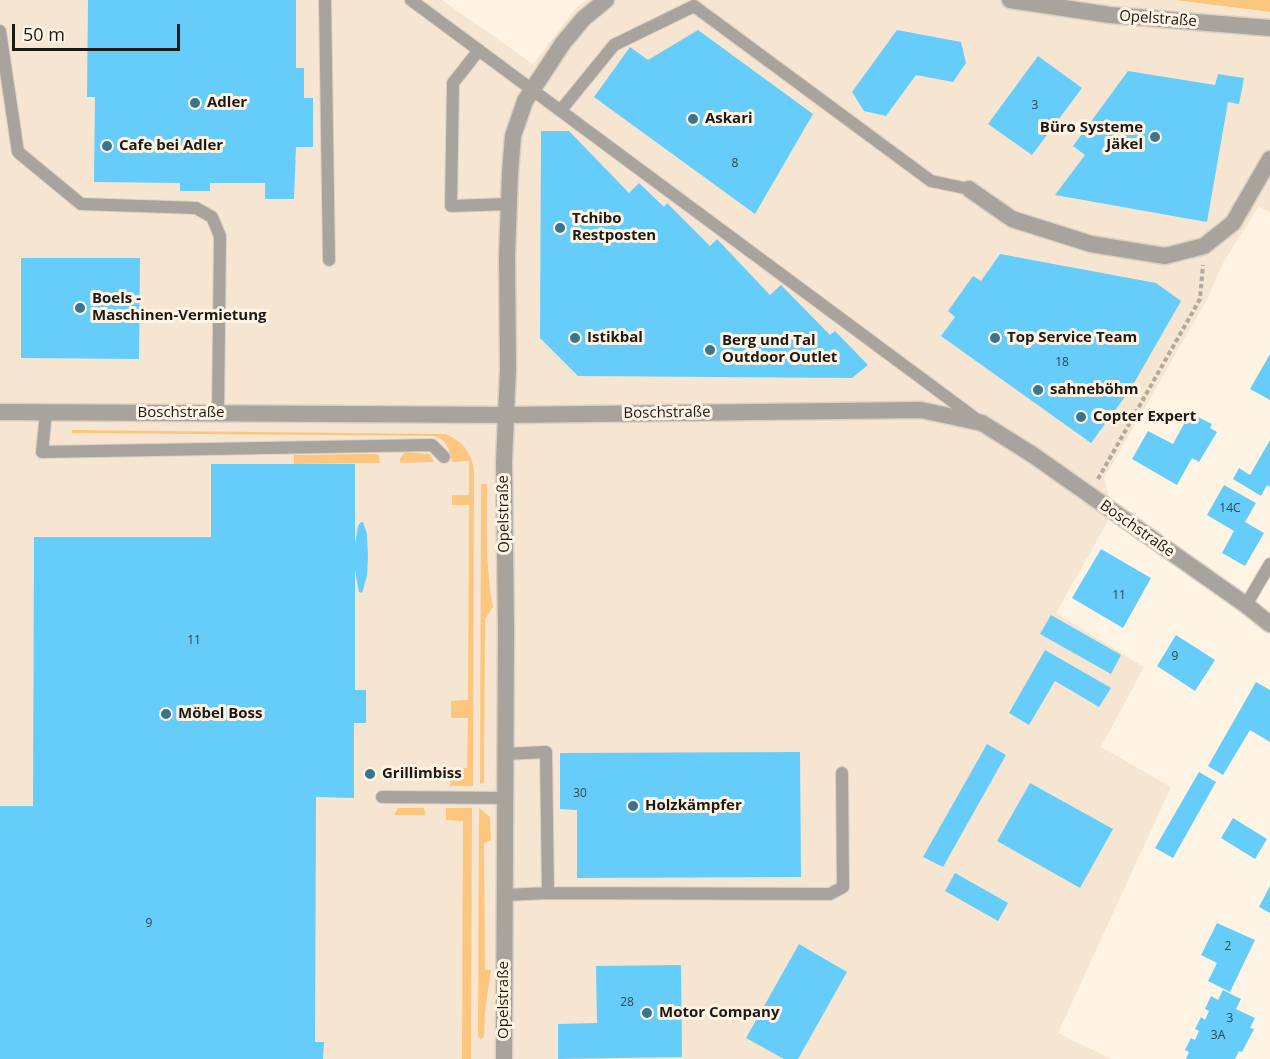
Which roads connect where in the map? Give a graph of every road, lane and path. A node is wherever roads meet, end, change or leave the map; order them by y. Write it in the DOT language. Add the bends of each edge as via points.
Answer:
graph roads {
  1 [pos="324,0"];
  2 [pos="411,0"];
  3 [pos="606,0"];
  4 [pos="1010,0"];
  5 [pos="1270,28"];
  6 [pos="0,31"];
  7 [pos="479,50"];
  8 [pos="533,89"];
  9 [pos="561,110"];
  10 [pos="1270,159"];
  11 [pos="969,189"];
  12 [pos="509,204"];
  13 [pos="1203,258"];
  14 [pos="329,260"];
  15 [pos="0,412"];
  16 [pos="46,413"];
  17 [pos="218,413"];
  18 [pos="506,415"];
  19 [pos="982,423"];
  20 [pos="444,457"];
  21 [pos="1100,477"];
  22 [pos="1270,564"];
  23 [pos="1246,605"];
  24 [pos="1270,624"];
  25 [pos="505,754"];
  26 [pos="842,773"];
  27 [pos="382,797"];
  28 [pos="505,798"];
  29 [pos="548,893"];
  30 [pos="505,895"];
  31 [pos="504,1059"];
  1 -- 14 [label="lane"];
  2 -- 7 [label="lane"];
  3 -- 8 [label="street, Opelstraße" via="563,43"];
  4 -- 5 [label="street, Opelstraße" via="1110,15"];
  6 -- 17 [label="lane" via="18,152 81,204 196,208 212,218 220,236"];
  7 -- 8 [label="lane"];
  7 -- 12 [label="lane" via="453,83 451,206"];
  8 -- 9 [label="lane"];
  8 -- 12 [label="street, Opelstraße" via="513,136"];
  9 -- 11 [label="lane" via="614,45 694,6 931,181"];
  9 -- 19 [label="lane"];
  10 -- 11 [label="street" via="1233,224 1204,246 1165,256 1091,244 1012,219"];
  12 -- 18 [label="street, Opelstraße"];
  13 -- 21 [label="path" via="1200,299"];
  15 -- 16 [label="street, Boschstraße"];
  16 -- 17 [label="street, Boschstraße"];
  16 -- 20 [label="lane" via="42,452 432,445"];
  17 -- 18 [label="street, Boschstraße"];
  18 -- 19 [label="street, Boschstraße" via="921,410"];
  18 -- 25 [label="street, Opelstraße"];
  19 -- 23 [label="street, Boschstraße"];
  22 -- 23 [label="lane"];
  23 -- 24 [label="street, Boschstraße"];
  25 -- 28 [label="street, Opelstraße"];
  25 -- 29 [label="lane" via="546,752"];
  26 -- 29 [label="lane" via="843,886 830,894"];
  27 -- 28 [label="lane"];
  28 -- 30 [label="street, Opelstraße"];
  29 -- 30 [label="lane"];
  30 -- 31 [label="street, Opelstraße"];
}
